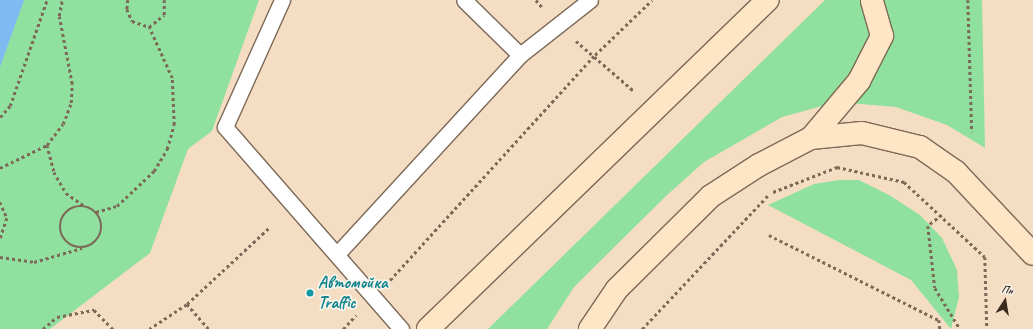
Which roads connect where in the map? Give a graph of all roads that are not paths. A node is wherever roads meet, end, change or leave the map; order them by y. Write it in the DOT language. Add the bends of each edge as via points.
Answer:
graph roads {
  1 [pos="282,0"];
  2 [pos="464,0"];
  3 [pos="590,0"];
  4 [pos="768,0"];
  5 [pos="872,0"];
  6 [pos="520,55"];
  7 [pos="811,138"];
  8 [pos="338,253"];
  9 [pos="1033,254"];
  10 [pos="401,329"];
  11 [pos="428,329"];
  12 [pos="590,329"];
  1 -- 8 [label="lane" via="225,127"];
  2 -- 6 [label="lane"];
  3 -- 6 [label="lane"];
  4 -- 11 [label="street"];
  5 -- 7 [label="street" via="882,36 859,81"];
  6 -- 8 [label="lane"];
  7 -- 9 [label="street" via="862,133 920,147 956,172"];
  7 -- 12 [label="street" via="759,165 711,196 617,289"];
  8 -- 10 [label="lane"];
}
